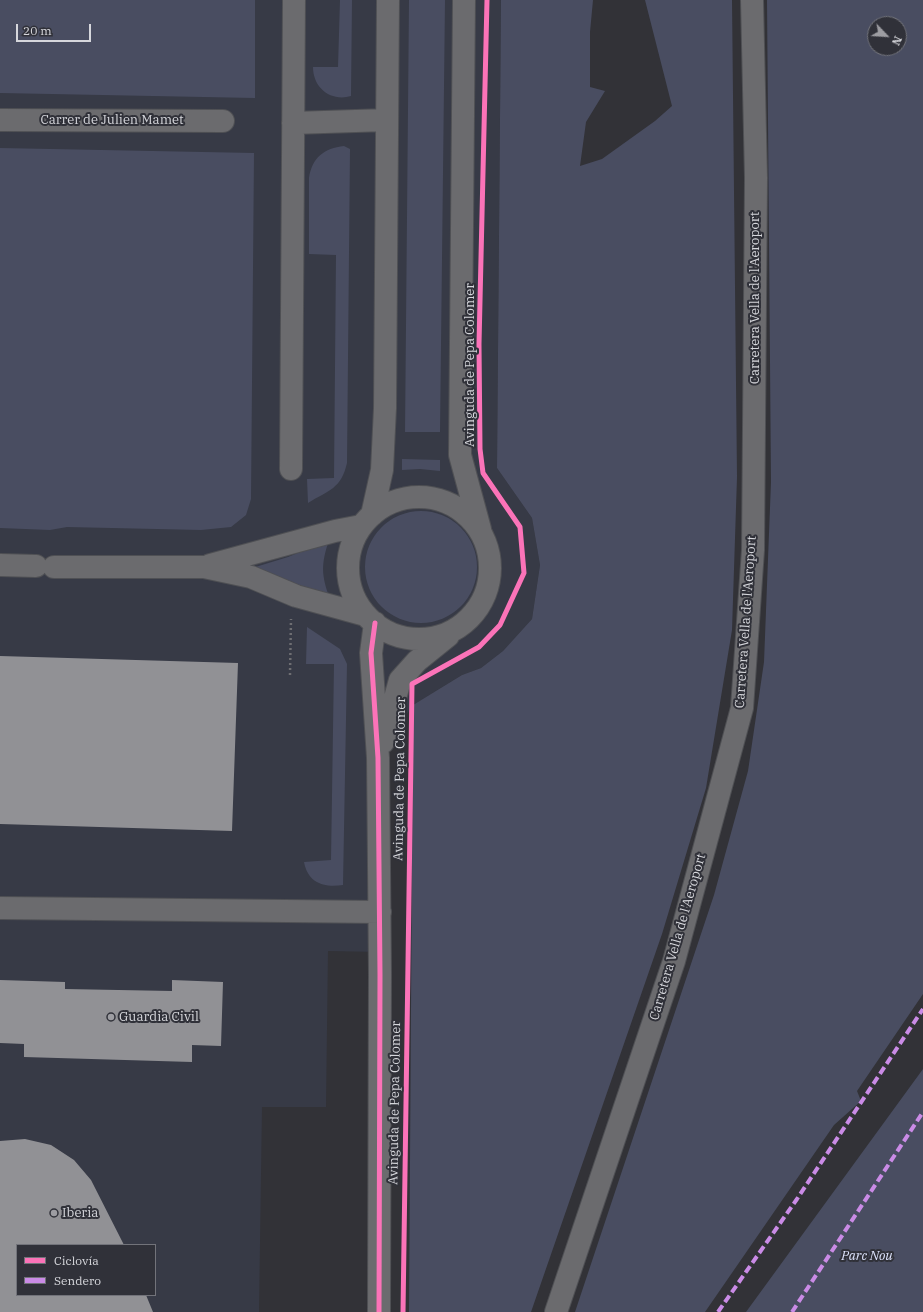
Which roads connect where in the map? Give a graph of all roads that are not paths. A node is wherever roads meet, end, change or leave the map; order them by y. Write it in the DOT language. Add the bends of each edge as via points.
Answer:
graph roads {
  1 [pos="294,0"];
  2 [pos="388,0"];
  3 [pos="464,0"];
  4 [pos="752,0"];
  5 [pos="0,120"];
  6 [pos="387,120"];
  7 [pos="223,121"];
  8 [pos="293,122"];
  9 [pos="291,469"];
  10 [pos="367,520"];
  11 [pos="480,529"];
  12 [pos="0,565"];
  13 [pos="204,567"];
  14 [pos="370,619"];
  15 [pos="469,620"];
  16 [pos="378,758"];
  17 [pos="0,908"];
  18 [pos="380,912"];
  19 [pos="378,1312"];
  20 [pos="556,1312"];
  1 -- 8 [label="street"];
  2 -- 6 [label="street"];
  3 -- 11 [label="street, Avinguda de Pepa Colomer" via="460,455"];
  4 -- 20 [label="street, Carretera Vella de l'Aeroport" via="756,178 753,550 742,708 674,961"];
  5 -- 7 [label="street, Carrer de Julien Mamet"];
  6 -- 8 [label="street"];
  6 -- 10 [label="street" via="385,408 382,470"];
  8 -- 9 [label="street"];
  10 -- 11 [label="street" via="380,508 395,500 420,496 440,498 457,506"];
  10 -- 13 [label="street"];
  10 -- 14 [label="street" via="351,547 349,581 358,605"];
  11 -- 15 [label="street" via="490,558 490,576 487,592"];
  12 -- 13 [label="street"];
  13 -- 14 [label="street" via="251,577 296,596"];
  14 -- 15 [label="street" via="385,631 408,639 430,639 454,631"];
  14 -- 16 [label="street, Avinguda de Pepa Colomer"];
  15 -- 16 [label="street, Avinguda de Pepa Colomer" via="417,661 400,680"];
  16 -- 18 [label="street, Avinguda de Pepa Colomer"];
  17 -- 18 [label="street"];
  18 -- 19 [label="street, Avinguda de Pepa Colomer"];
}
